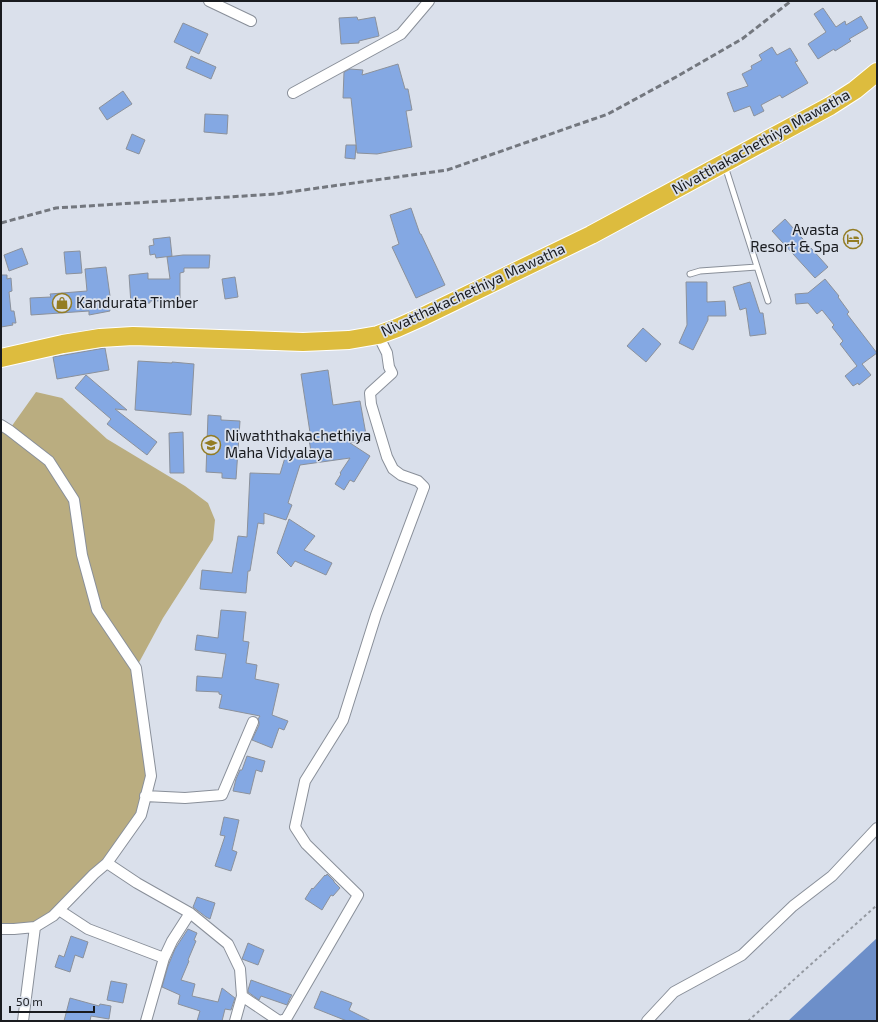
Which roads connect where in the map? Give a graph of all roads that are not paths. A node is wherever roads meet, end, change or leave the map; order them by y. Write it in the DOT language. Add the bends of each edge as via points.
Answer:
graph roads {
  1 [pos="209,1"];
  2 [pos="429,1"];
  3 [pos="251,21"];
  4 [pos="877,72"];
  5 [pos="293,93"];
  6 [pos="724,163"];
  7 [pos="757,267"];
  8 [pos="690,274"];
  9 [pos="768,301"];
  10 [pos="378,334"];
  11 [pos="1,358"];
  12 [pos="1,425"];
  13 [pos="253,722"];
  14 [pos="145,796"];
  15 [pos="877,828"];
  16 [pos="107,863"];
  17 [pos="59,910"];
  18 [pos="190,913"];
  19 [pos="35,927"];
  20 [pos="1,929"];
  21 [pos="164,958"];
  22 [pos="242,996"];
  23 [pos="23,1021"];
  24 [pos="146,1021"];
  25 [pos="235,1021"];
  26 [pos="647,1021"];
  1 -- 3 [label="street"];
  2 -- 5 [label="street" via="401,34"];
  4 -- 6 [label="highway, Nivatthakachethiya Mawatha" via="830,106"];
  6 -- 7 [label="lane"];
  6 -- 10 [label="highway, Nivatthakachethiya Mawatha" via="590,235 424,316"];
  7 -- 8 [label="lane"];
  7 -- 9 [label="lane"];
  10 -- 11 [label="highway, Nivatthakachethiya Mawatha" via="349,340 303,342 133,336 100,338"];
  10 -- 22 [label="street" via="387,353 392,373 370,392 371,404 393,469 418,481 424,487 376,615 343,720 305,781 295,827 306,844 358,895 286,1019 279,1021"];
  12 -- 14 [label="street" via="49,461 74,500 82,555 97,610 136,668 150,776"];
  13 -- 14 [label="street" via="222,795 185,798"];
  14 -- 16 [label="street" via="140,814"];
  15 -- 26 [label="street" via="832,876 793,906 742,955 674,992"];
  16 -- 17 [label="street"];
  16 -- 18 [label="street"];
  17 -- 19 [label="street"];
  17 -- 21 [label="street" via="88,929"];
  18 -- 21 [label="street"];
  18 -- 22 [label="street" via="228,944 240,969"];
  19 -- 20 [label="street"];
  19 -- 23 [label="street"];
  21 -- 24 [label="street"];
  22 -- 25 [label="street"];
}
